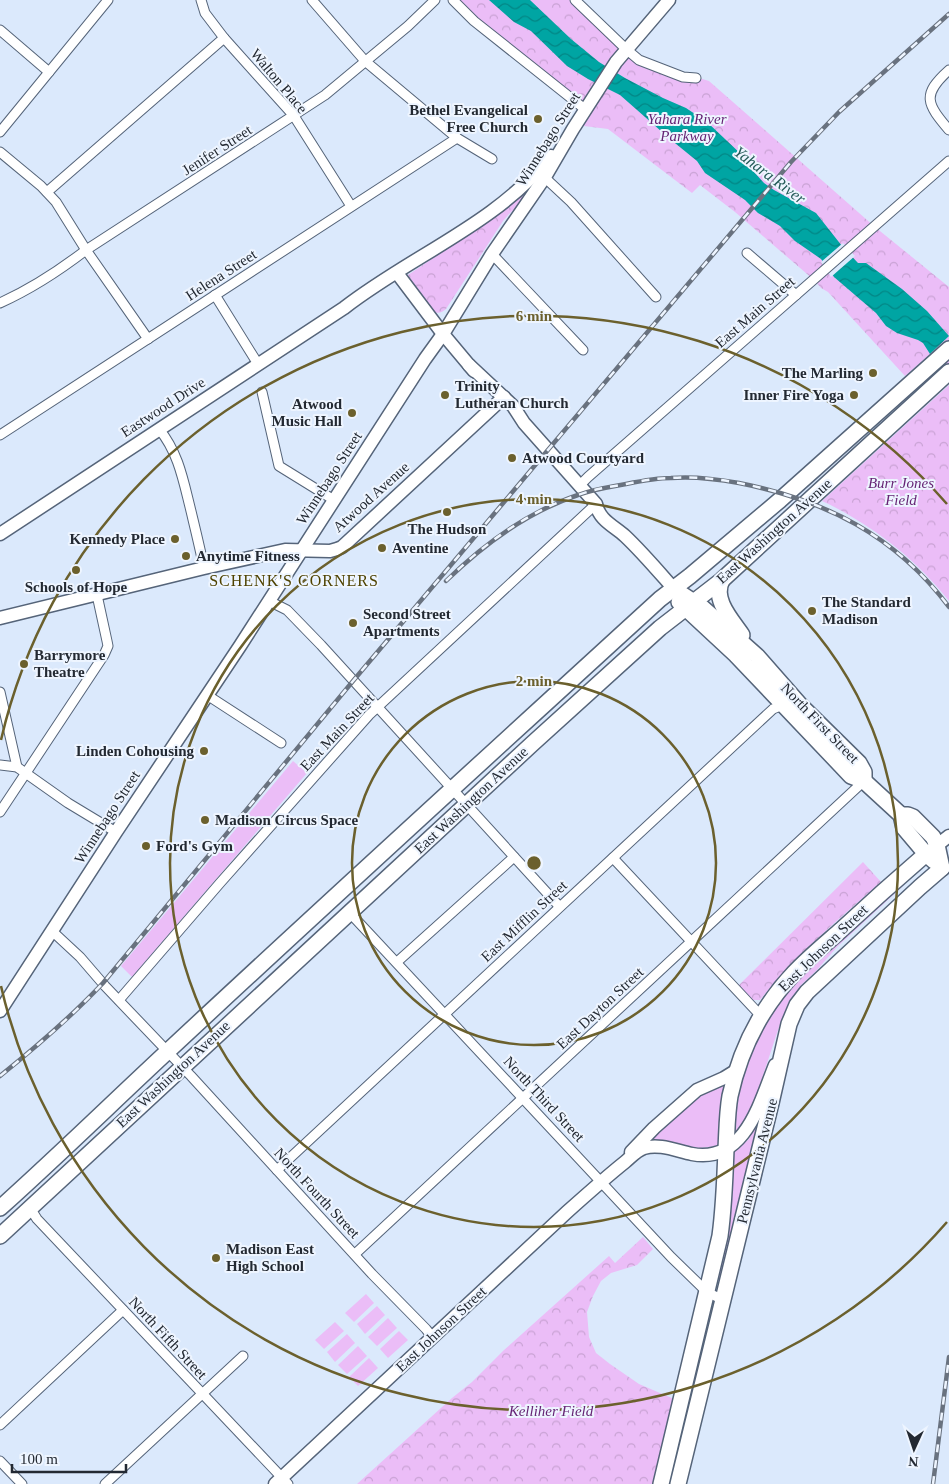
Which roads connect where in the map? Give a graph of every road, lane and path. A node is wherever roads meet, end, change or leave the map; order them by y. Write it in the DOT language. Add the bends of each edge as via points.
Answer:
graph roads {
  1 [pos="108,0"];
  2 [pos="201,0"];
  3 [pos="312,0"];
  4 [pos="435,0"];
  5 [pos="453,0"];
  6 [pos="575,0"];
  7 [pos="664,2"];
  8 [pos="0,30"];
  9 [pos="224,38"];
  10 [pos="626,49"];
  11 [pos="366,61"];
  12 [pos="949,70"];
  13 [pos="49,72"];
  14 [pos="696,78"];
  15 [pos="586,110"];
  16 [pos="294,116"];
  17 [pos="573,129"];
  18 [pos="949,130"];
  19 [pos="0,132"];
  20 [pos="457,138"];
  21 [pos="0,152"];
  22 [pos="492,159"];
  23 [pos="949,161"];
  24 [pos="542,174"];
  25 [pos="47,192"];
  26 [pos="351,206"];
  27 [pos="450,240"];
  28 [pos="86,250"];
  29 [pos="747,253"];
  30 [pos="492,254"];
  31 [pos="400,277"];
  32 [pos="215,295"];
  33 [pos="796,295"];
  34 [pos="656,297"];
  35 [pos="0,303"];
  36 [pos="344,308"];
  37 [pos="443,334"];
  38 [pos="148,339"];
  39 [pos="949,349"];
  40 [pos="582,350"];
  41 [pos="258,364"];
  42 [pos="946,374"];
  43 [pos="262,392"];
  44 [pos="502,400"];
  45 [pos="159,429"];
  46 [pos="0,435"];
  47 [pos="580,485"];
  48 [pos="334,500"];
  49 [pos="596,504"];
  50 [pos="0,534"];
  51 [pos="302,550"];
  52 [pos="204,568"];
  53 [pos="722,580"];
  54 [pos="674,589"];
  55 [pos="97,595"];
  56 [pos="269,601"];
  57 [pos="690,605"];
  58 [pos="0,618"];
  59 [pos="757,656"];
  60 [pos="0,692"];
  61 [pos="207,695"];
  62 [pos="788,702"];
  63 [pos="377,708"];
  64 [pos="813,737"];
  65 [pos="838,741"];
  66 [pos="282,743"];
  67 [pos="0,765"];
  68 [pos="17,767"];
  69 [pos="25,773"];
  70 [pos="868,785"];
  71 [pos="452,788"];
  72 [pos="467,804"];
  73 [pos="0,812"];
  74 [pos="116,832"];
  75 [pos="949,836"];
  76 [pos="931,850"];
  77 [pos="514,857"];
  78 [pos="613,858"];
  79 [pos="946,865"];
  80 [pos="560,906"];
  81 [pos="350,912"];
  82 [pos="52,931"];
  83 [pos="691,942"];
  84 [pos="397,962"];
  85 [pos="119,1000"];
  86 [pos="0,1011"];
  87 [pos="446,1014"];
  88 [pos="761,1016"];
  89 [pos="785,1040"];
  90 [pos="167,1051"];
  91 [pos="181,1067"];
  92 [pos="737,1070"];
  93 [pos="524,1098"];
  94 [pos="726,1148"];
  95 [pos="42,1170"];
  96 [pos="276,1170"];
  97 [pos="605,1178"];
  98 [pos="0,1208"];
  99 [pos="30,1208"];
  100 [pos="0,1236"];
  101 [pos="355,1254"];
  102 [pos="707,1292"];
  103 [pos="723,1300"];
  104 [pos="123,1310"];
  105 [pos="433,1338"];
  106 [pos="243,1356"];
  107 [pos="202,1394"];
  108 [pos="0,1425"];
  109 [pos="0,1461"];
  110 [pos="282,1482"];
  111 [pos="22,1484"];
  112 [pos="105,1484"];
  113 [pos="661,1484"];
  114 [pos="678,1484"];
  1 -- 13 [label="street"];
  2 -- 9 [label="street, Walton Place" via="205,13"];
  3 -- 11 [label="street"];
  4 -- 11 [label="street, Jenifer Street"];
  5 -- 15 [label="street" via="474,21"];
  6 -- 10 [label="street"];
  7 -- 10 [label="street, Winnebago Street"];
  8 -- 13 [label="street"];
  9 -- 16 [label="street, Walton Place"];
  9 -- 25 [label="street"];
  10 -- 14 [label="street" via="639,60 683,77"];
  10 -- 15 [label="street, Winnebago Street"];
  11 -- 16 [label="street, Jenifer Street" via="325,96"];
  11 -- 20 [label="street"];
  12 -- 18 [label="street" via="935,83 930,98 932,110"];
  13 -- 19 [label="street"];
  15 -- 17 [label="street, Winnebago Street"];
  16 -- 26 [label="street, Walton Place"];
  16 -- 28 [label="street, Jenifer Street"];
  17 -- 24 [label="street, Eastwood Drive"];
  20 -- 22 [label="street"];
  20 -- 26 [label="street, Helena Street"];
  21 -- 25 [label="street"];
  23 -- 33 [label="street, East Main Street"];
  24 -- 27 [label="street, Eastwood Drive"];
  24 -- 30 [label="street, Winnebago Street"];
  24 -- 34 [label="street"];
  25 -- 28 [label="street"];
  26 -- 32 [label="street, Helena Street"];
  27 -- 31 [label="street, Eastwood Drive" via="440,251"];
  27 -- 36 [label="street, Eastwood Drive" via="378,283"];
  28 -- 35 [label="street, Jenifer Street" via="30,288"];
  28 -- 38 [label="street"];
  29 -- 33 [label="street"];
  30 -- 37 [label="street, Winnebago Street"];
  30 -- 40 [label="street"];
  31 -- 36 [label="street, Eastwood Drive"];
  31 -- 37 [label="street"];
  32 -- 38 [label="street, Helena Street"];
  32 -- 41 [label="street"];
  33 -- 47 [label="street, East Main Street"];
  36 -- 41 [label="street, Eastwood Drive"];
  37 -- 44 [label="street"];
  37 -- 48 [label="street, Winnebago Street"];
  38 -- 46 [label="street, Helena Street"];
  39 -- 54 [label="main road, East Washington Avenue"];
  41 -- 45 [label="street, Eastwood Drive"];
  42 -- 53 [label="main road, East Washington Avenue"];
  43 -- 48 [label="street" via="279,466"];
  44 -- 47 [label="street"];
  44 -- 51 [label="street, Atwood Avenue" via="342,547 330,551"];
  45 -- 50 [label="street, Eastwood Drive"];
  45 -- 52 [label="street" via="179,463"];
  47 -- 49 [label="street"];
  48 -- 51 [label="street, Winnebago Street"];
  49 -- 54 [label="street" via="618,520 624,535"];
  49 -- 63 [label="street, East Main Street"];
  51 -- 52 [label="street, Atwood Avenue" via="285,550"];
  51 -- 56 [label="street, Winnebago Street"];
  52 -- 55 [label="street, Atwood Avenue"];
  53 -- 57 [label="main road, East Washington Avenue"];
  53 -- 59 [label="main road" via="718,592 721,602"];
  54 -- 57 [label="main road" via="679,601"];
  54 -- 71 [label="main road, East Washington Avenue"];
  55 -- 58 [label="street, Atwood Avenue"];
  55 -- 69 [label="street" via="107,650"];
  56 -- 61 [label="street, Winnebago Street"];
  56 -- 63 [label="street" via="290,614"];
  57 -- 59 [label="main road, North First Street" via="708,612"];
  57 -- 62 [label="main road, North First Street" via="734,653"];
  57 -- 72 [label="main road, East Washington Avenue" via="641,645"];
  59 -- 62 [label="main road, North First Street"];
  60 -- 68 [label="street"];
  61 -- 66 [label="street"];
  61 -- 74 [label="street, Winnebago Street"];
  62 -- 64 [label="main road, North First Street"];
  62 -- 65 [label="main road, North First Street"];
  62 -- 78 [label="street, East Mifflin Street" via="774,709"];
  63 -- 71 [label="street"];
  63 -- 85 [label="street, East Main Street"];
  64 -- 65 [label="main road" via="831,743"];
  64 -- 70 [label="main road, North First Street" via="851,776"];
  65 -- 70 [label="main road, North First Street" via="862,767"];
  67 -- 68 [label="street"];
  68 -- 69 [label="street"];
  69 -- 73 [label="street"];
  69 -- 74 [label="street"];
  70 -- 76 [label="main road, North First Street" via="900,815 903,826"];
  70 -- 83 [label="street, East Dayton Street"];
  71 -- 72 [label="street"];
  71 -- 90 [label="main road, East Washington Avenue"];
  72 -- 77 [label="street"];
  72 -- 81 [label="main road, East Washington Avenue"];
  74 -- 82 [label="street, Winnebago Street"];
  75 -- 76 [label="street, East Johnson Street"];
  76 -- 79 [label="main road, North First Street"];
  76 -- 88 [label="main road, East Johnson Street" via="795,972"];
  77 -- 80 [label="street"];
  77 -- 84 [label="street"];
  78 -- 80 [label="street, East Mifflin Street"];
  78 -- 83 [label="street"];
  79 -- 89 [label="main road, Pennsylvania Avenue" via="807,992 797,1005"];
  80 -- 87 [label="street, East Mifflin Street"];
  81 -- 84 [label="street, North Third Street"];
  81 -- 91 [label="main road, East Washington Avenue"];
  82 -- 85 [label="street, North Fourth Street"];
  82 -- 86 [label="street, Winnebago Street"];
  83 -- 88 [label="street"];
  83 -- 93 [label="street, East Dayton Street"];
  84 -- 87 [label="street, North Third Street"];
  85 -- 90 [label="street, North Fourth Street"];
  87 -- 93 [label="street, North Third Street"];
  87 -- 96 [label="street, East Mifflin Street"];
  88 -- 92 [label="main road, East Johnson Street"];
  89 -- 94 [label="street, East Johnson Street" via="750,1124 737,1141"];
  89 -- 103 [label="main road, Pennsylvania Avenue"];
  90 -- 91 [label="street, North Fourth Street"];
  90 -- 95 [label="main road, East Washington Avenue"];
  91 -- 96 [label="street, North Fourth Street"];
  91 -- 99 [label="main road, East Washington Avenue"];
  92 -- 94 [label="main road, Pennsylvania Avenue" via="730,1098"];
  92 -- 97 [label="street, East Johnson Street" via="697,1090"];
  93 -- 97 [label="street, North Third Street"];
  93 -- 101 [label="street, East Dayton Street"];
  94 -- 97 [label="street, East Johnson Street" via="712,1154 696,1154 653,1146 642,1148"];
  94 -- 102 [label="main road, Pennsylvania Avenue" via="720,1236"];
  95 -- 98 [label="main road, East Washington Avenue"];
  95 -- 99 [label="main road" via="40,1182 26,1199"];
  96 -- 101 [label="street, North Fourth Street"];
  97 -- 102 [label="street, North Third Street" via="671,1257"];
  97 -- 105 [label="street, East Johnson Street"];
  99 -- 100 [label="main road, East Washington Avenue"];
  99 -- 104 [label="street, North Fifth Street"];
  101 -- 105 [label="street, North Fourth Street"];
  102 -- 103 [label="street, North Third Street"];
  102 -- 113 [label="main road, Pennsylvania Avenue"];
  103 -- 114 [label="main road, Pennsylvania Avenue"];
  104 -- 107 [label="street, North Fifth Street"];
  104 -- 108 [label="street"];
  105 -- 110 [label="street, East Johnson Street"];
  106 -- 107 [label="street"];
  107 -- 110 [label="street, North Fifth Street"];
  107 -- 112 [label="street"];
  109 -- 111 [label="street"];
}
